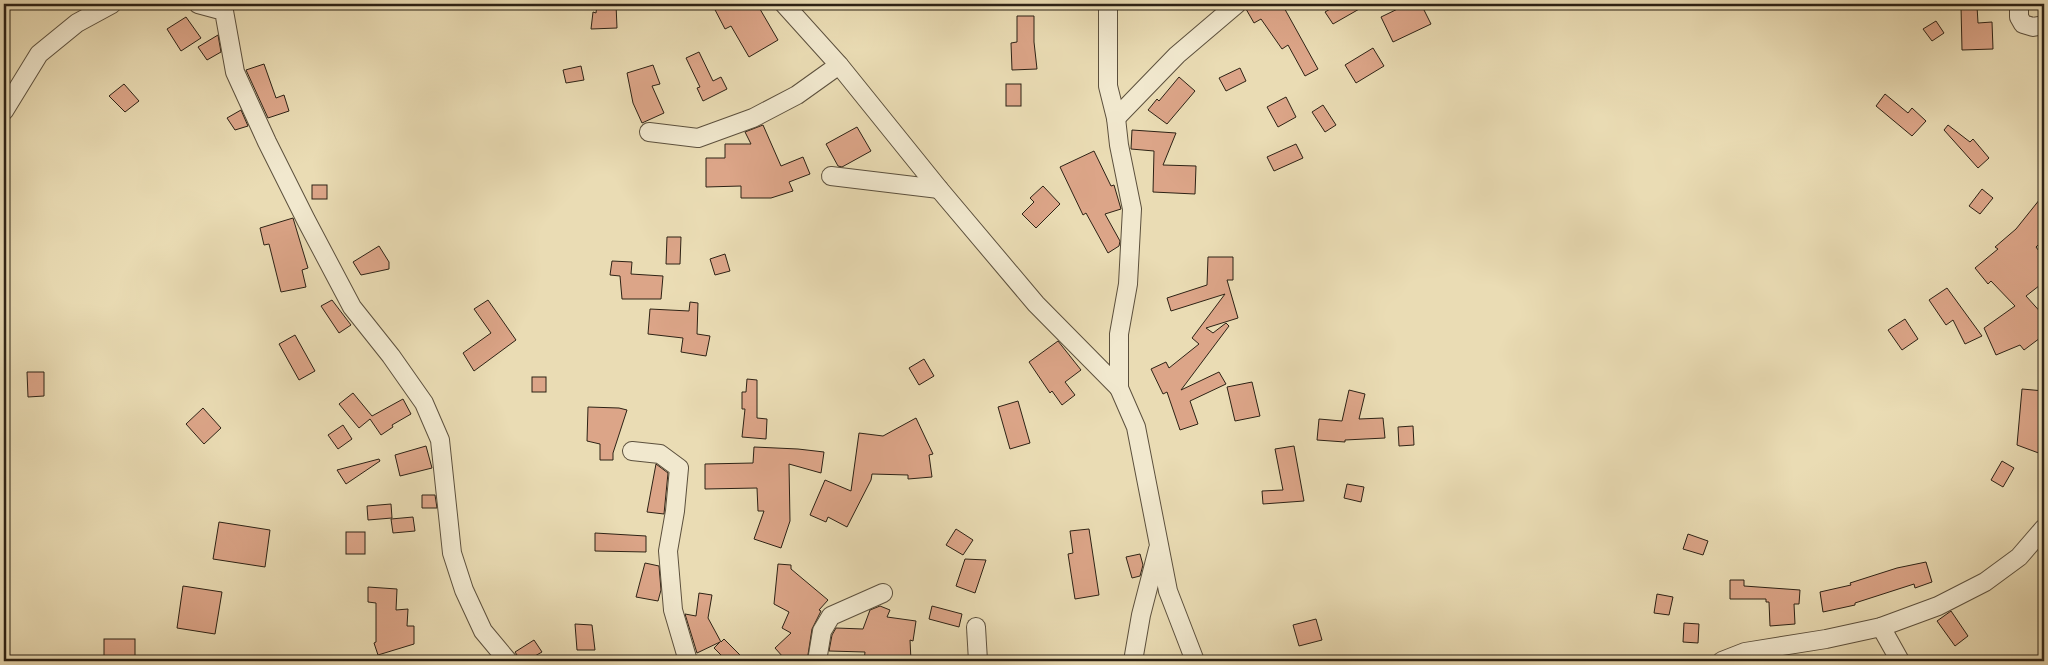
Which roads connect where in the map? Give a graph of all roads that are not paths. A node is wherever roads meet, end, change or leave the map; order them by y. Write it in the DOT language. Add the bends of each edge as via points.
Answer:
graph roads {
  1 [pos="112,4"];
  2 [pos="198,4"];
  3 [pos="784,4"];
  4 [pos="1108,4"];
  5 [pos="1237,4"];
  6 [pos="2019,4"];
  7 [pos="225,7"];
  8 [pos="2044,25"];
  9 [pos="838,65"];
  10 [pos="4,111"];
  11 [pos="1116,118"];
  12 [pos="649,132"];
  13 [pos="831,176"];
  14 [pos="939,189"];
  15 [pos="1119,388"];
  16 [pos="632,451"];
  17 [pos="2044,528"];
  18 [pos="1158,546"];
  19 [pos="883,594"];
  20 [pos="976,627"];
  21 [pos="1881,627"];
  22 [pos="508,661"];
  23 [pos="688,661"];
  24 [pos="817,661"];
  25 [pos="978,661"];
  26 [pos="1134,661"];
  27 [pos="1195,661"];
  28 [pos="1722,661"];
  29 [pos="1900,661"];
  1 -- 10 [label="street" via="77,23 39,54"];
  2 -- 7 [label="street"];
  3 -- 9 [label="street"];
  4 -- 11 [label="street" via="1108,86"];
  5 -- 11 [label="street" via="1177,55"];
  6 -- 8 [label="street" via="2019,17 2023,24 2033,27"];
  7 -- 22 [label="street" via="235,72 306,220 352,307 424,403 440,440 452,553 464,590 483,631"];
  9 -- 12 [label="street" via="796,95 753,118 698,138"];
  9 -- 14 [label="street"];
  11 -- 15 [label="street" via="1132,209 1128,284 1119,334"];
  13 -- 14 [label="street"];
  14 -- 15 [label="street" via="1036,304"];
  15 -- 18 [label="street" via="1136,427"];
  16 -- 23 [label="street" via="660,454 679,468 668,551 673,610"];
  17 -- 21 [label="street" via="2019,557 1985,582 1938,606"];
  18 -- 26 [label="street"];
  18 -- 27 [label="street" via="1168,591"];
  19 -- 24 [label="street" via="831,616 822,631"];
  20 -- 25 [label="street"];
  21 -- 28 [label="street" via="1746,652"];
  21 -- 29 [label="street"];
}
